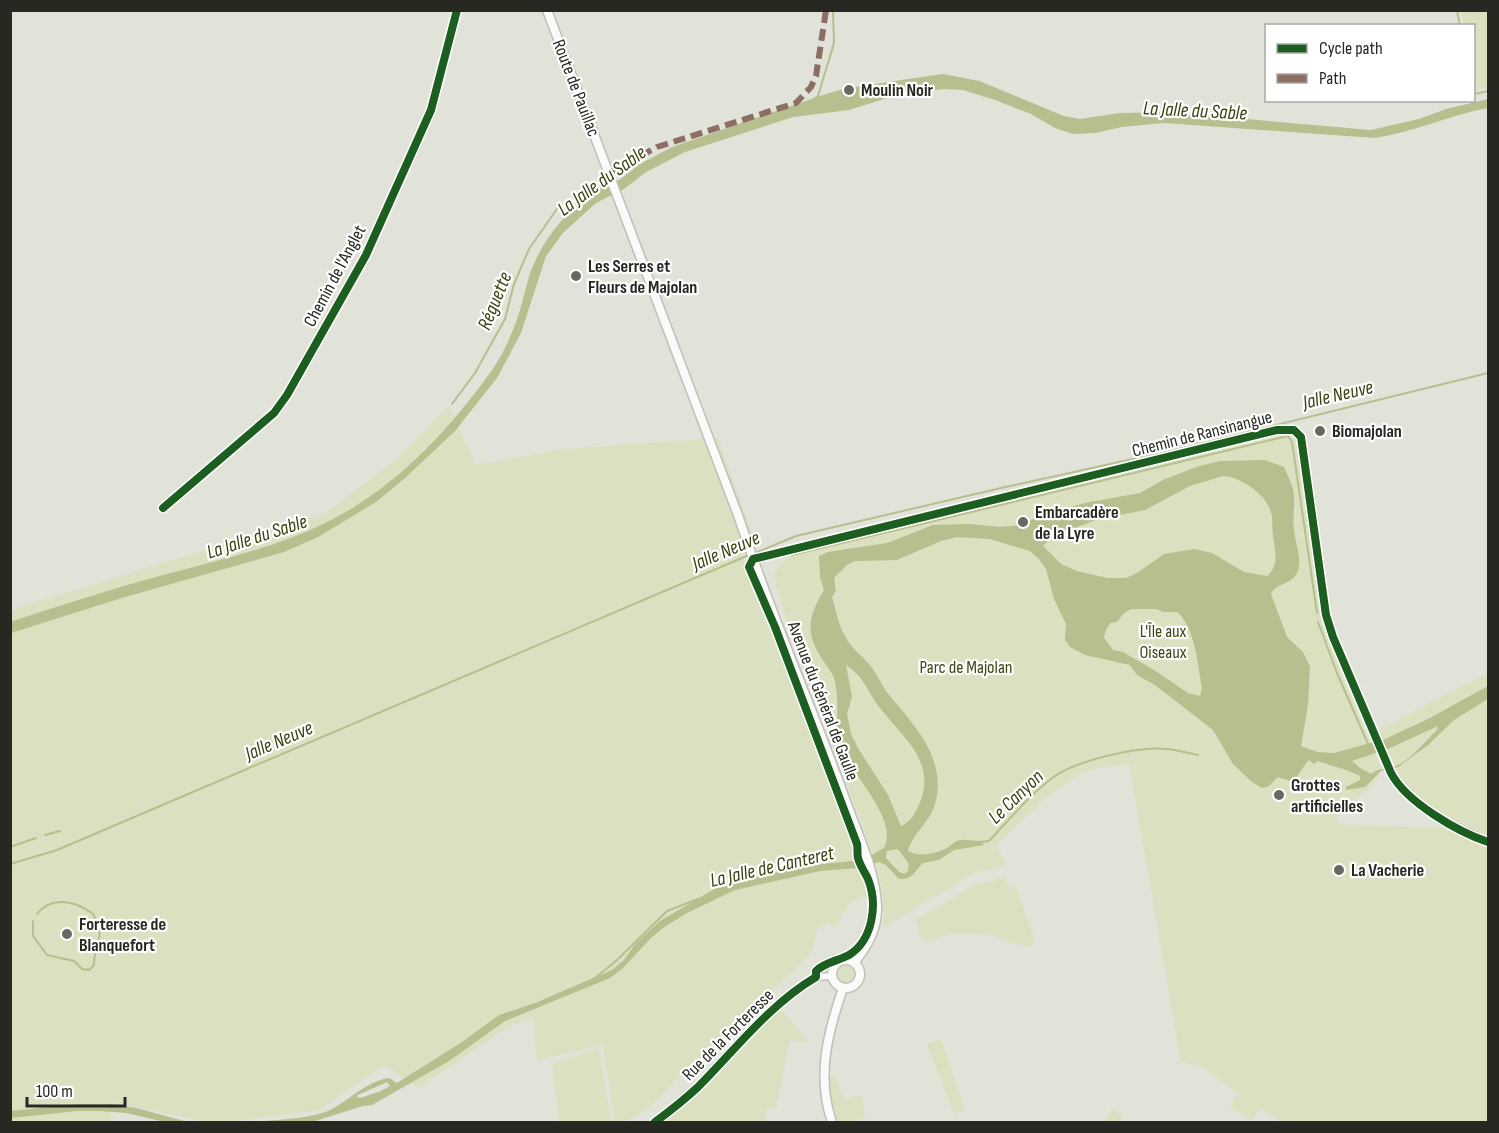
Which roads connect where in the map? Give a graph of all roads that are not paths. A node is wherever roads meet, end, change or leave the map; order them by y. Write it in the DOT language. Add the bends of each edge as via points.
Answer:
graph roads {
  1 [pos="458,10"];
  2 [pos="547,10"];
  3 [pos="618,199"];
  4 [pos="164,508"];
  5 [pos="753,559"];
  6 [pos="1442,820"];
  7 [pos="1488,842"];
  8 [pos="854,963"];
  9 [pos="832,976"];
  10 [pos="843,988"];
  11 [pos="655,1122"];
  12 [pos="831,1122"];
  1 -- 4 [label="street, Chemin de l'Anglet" via="431,110 366,255 287,395 274,413"];
  2 -- 3 [label="main road, Route de Pauillac"];
  3 -- 5 [label="main road, Avenue du Général de Gaulle"];
  5 -- 6 [label="street, Chemin de Ransinangue" via="1291,429 1301,437 1326,615 1336,646 1391,773 1415,800"];
  5 -- 8 [label="main road, Avenue du Général de Gaulle" via="876,892 877,918 872,938"];
  6 -- 7 [label="street, Chemin de Ransinangue"];
  8 -- 9 [label="main road" via="841,962 834,967"];
  8 -- 10 [label="main road" via="860,971 859,980 852,987"];
  9 -- 10 [label="main road"];
  9 -- 11 [label="street, Rue de la Forteresse" via="816,977 779,1004 698,1086"];
  10 -- 12 [label="main road" via="823,1068"];
}
